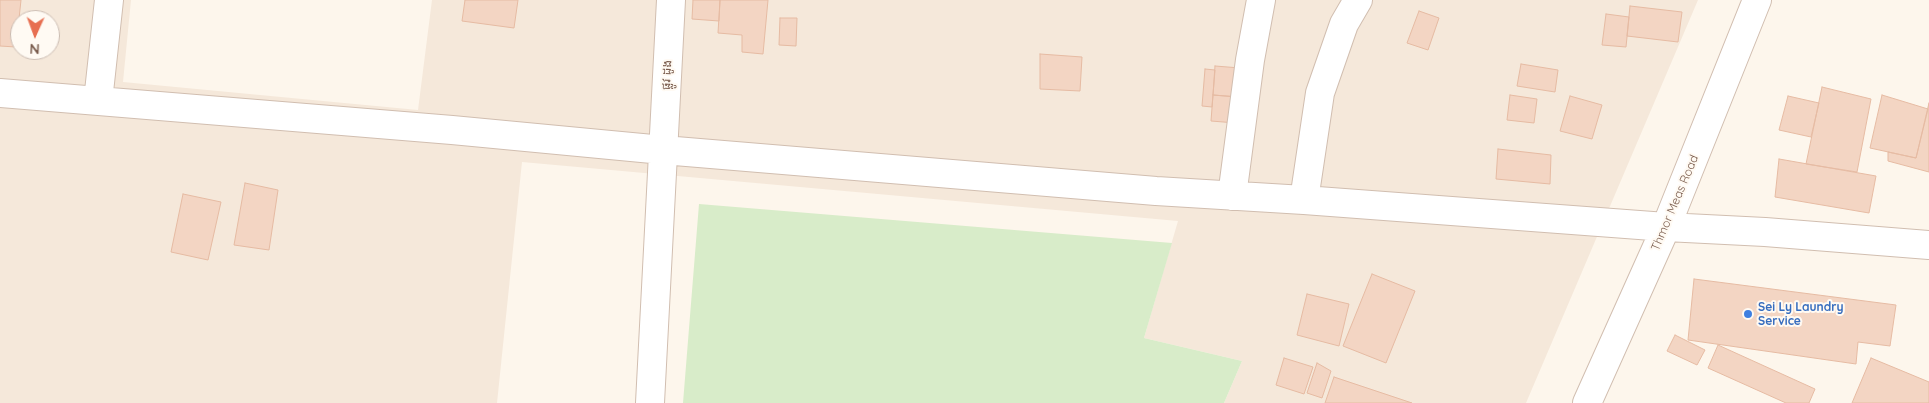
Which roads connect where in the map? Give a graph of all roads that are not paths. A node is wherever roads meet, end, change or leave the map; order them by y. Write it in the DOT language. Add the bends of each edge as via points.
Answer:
graph roads {
  1 [pos="109,0"];
  2 [pos="671,0"];
  3 [pos="1262,0"];
  4 [pos="1358,0"];
  5 [pos="1758,0"];
  6 [pos="0,93"];
  7 [pos="98,101"];
  8 [pos="663,150"];
  9 [pos="1232,196"];
  10 [pos="1304,200"];
  11 [pos="1666,227"];
  12 [pos="1929,246"];
  13 [pos="650,403"];
  14 [pos="1587,403"];
  1 -- 7 [label="street"];
  2 -- 8 [label="street, ផ្លូវ ដូង"];
  3 -- 9 [label="street" via="1250,60"];
  4 -- 10 [label="street" via="1344,24 1320,93"];
  5 -- 11 [label="street, Thmor Meas Road"];
  6 -- 7 [label="street"];
  7 -- 8 [label="street"];
  8 -- 9 [label="street"];
  8 -- 13 [label="street, ផ្លូវ ដូង"];
  9 -- 10 [label="street"];
  10 -- 11 [label="street"];
  11 -- 12 [label="street"];
  11 -- 14 [label="street, Thmor Meas Road"];
}
